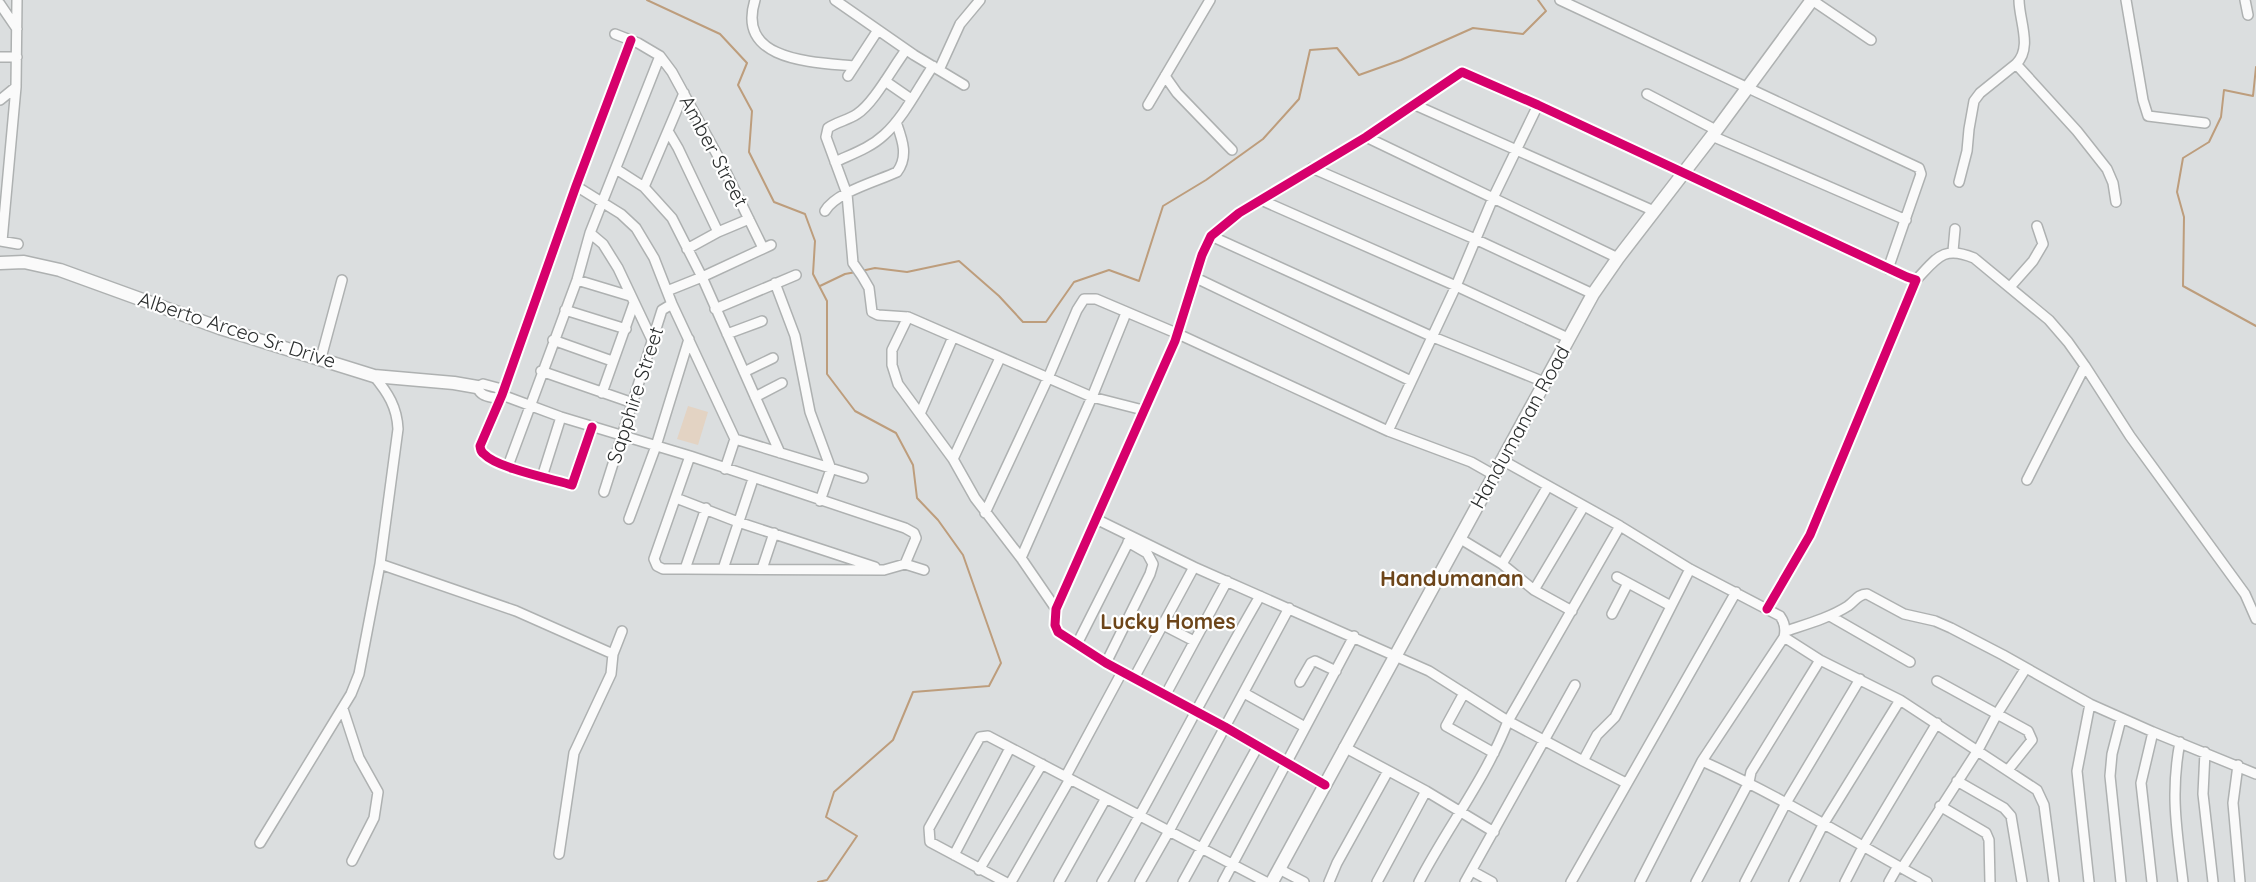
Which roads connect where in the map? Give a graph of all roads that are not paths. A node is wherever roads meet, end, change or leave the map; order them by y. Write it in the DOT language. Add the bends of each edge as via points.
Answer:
graph roads {
  1 [pos="17,0"];
  2 [pos="755,0"];
  3 [pos="835,0"];
  4 [pos="980,0"];
  5 [pos="1210,0"];
  6 [pos="1560,0"];
  7 [pos="1812,0"];
  8 [pos="2019,0"];
  9 [pos="2126,0"];
  10 [pos="2245,0"];
  11 [pos="0,4"];
  12 [pos="2248,15"];
  13 [pos="17,29"];
  14 [pos="878,30"];
  15 [pos="615,34"];
  16 [pos="631,40"];
  17 [pos="1871,40"];
  18 [pos="906,50"];
  19 [pos="660,56"];
  20 [pos="0,57"];
  21 [pos="17,57"];
  22 [pos="2016,64"];
  23 [pos="853,66"];
  24 [pos="936,68"];
  25 [pos="848,76"];
  26 [pos="1165,76"];
  27 [pos="885,81"];
  28 [pos="964,84"];
  29 [pos="16,87"];
  30 [pos="1747,88"];
  31 [pos="684,93"];
  32 [pos="1647,94"];
  33 [pos="911,99"];
  34 [pos="0,100"];
  35 [pos="1148,105"];
  36 [pos="1415,105"];
  37 [pos="1538,105"];
  38 [pos="896,122"];
  39 [pos="2205,123"];
  40 [pos="668,131"];
  41 [pos="1714,133"];
  42 [pos="1366,138"];
  43 [pos="1518,149"];
  44 [pos="1232,150"];
  45 [pos="835,162"];
  46 [pos="1312,168"];
  47 [pos="616,169"];
  48 [pos="1683,173"];
  49 [pos="1959,182"];
  50 [pos="576,186"];
  51 [pos="644,187"];
  52 [pos="847,194"];
  53 [pos="1493,198"];
  54 [pos="1262,200"];
  55 [pos="2116,202"];
  56 [pos="602,203"];
  57 [pos="825,211"];
  58 [pos="1654,211"];
  59 [pos="749,219"];
  60 [pos="1906,220"];
  61 [pos="2037,226"];
  62 [pos="1955,229"];
  63 [pos="590,232"];
  64 [pos="718,232"];
  65 [pos="1212,236"];
  66 [pos="1475,239"];
  67 [pos="1,241"];
  68 [pos="18,244"];
  69 [pos="687,249"];
  70 [pos="1953,251"];
  71 [pos="1618,258"];
  72 [pos="0,263"];
  73 [pos="1888,269"];
  74 [pos="796,275"];
  75 [pos="702,277"];
  76 [pos="1196,278"];
  77 [pos="342,280"];
  78 [pos="577,280"];
  79 [pos="1916,280"];
  80 [pos="775,283"];
  81 [pos="1456,286"];
  82 [pos="2010,287"];
  83 [pos="667,291"];
  84 [pos="1593,294"];
  85 [pos="632,300"];
  86 [pos="672,304"];
  87 [pos="715,309"];
  88 [pos="565,310"];
  89 [pos="1126,313"];
  90 [pos="908,317"];
  91 [pos="762,321"];
  92 [pos="626,330"];
  93 [pos="1176,333"];
  94 [pos="727,334"];
  95 [pos="953,337"];
  96 [pos="1432,337"];
  97 [pos="1568,338"];
  98 [pos="689,339"];
  99 [pos="553,340"];
  100 [pos="653,342"];
  101 [pos="321,358"];
  102 [pos="773,358"];
  103 [pos="1000,358"];
  104 [pos="612,361"];
  105 [pos="2085,366"];
  106 [pos="541,371"];
  107 [pos="744,372"];
  108 [pos="374,376"];
  109 [pos="1048,378"];
  110 [pos="1411,381"];
  111 [pos="1544,382"];
  112 [pos="782,383"];
  113 [pos="477,387"];
  114 [pos="602,393"];
  115 [pos="502,395"];
  116 [pos="755,397"];
  117 [pos="1092,398"];
  118 [pos="633,403"];
  119 [pos="529,404"];
  120 [pos="1143,410"];
  121 [pos="920,414"];
  122 [pos="561,417"];
  123 [pos="592,427"];
  124 [pos="1388,431"];
  125 [pos="622,436"];
  126 [pos="735,439"];
  127 [pos="656,446"];
  128 [pos="780,453"];
  129 [pos="690,456"];
  130 [pos="954,459"];
  131 [pos="1502,460"];
  132 [pos="508,466"];
  133 [pos="725,469"];
  134 [pos="831,469"];
  135 [pos="1494,475"];
  136 [pos="542,477"];
  137 [pos="753,478"];
  138 [pos="863,478"];
  139 [pos="2027,480"];
  140 [pos="1548,486"];
  141 [pos="604,492"];
  142 [pos="676,498"];
  143 [pos="820,501"];
  144 [pos="1584,506"];
  145 [pos="706,508"];
  146 [pos="985,513"];
  147 [pos="629,519"];
  148 [pos="1096,519"];
  149 [pos="738,522"];
  150 [pos="1620,526"];
  151 [pos="774,533"];
  152 [pos="1459,538"];
  153 [pos="1130,539"];
  154 [pos="1021,558"];
  155 [pos="380,564"];
  156 [pos="905,564"];
  157 [pos="1502,564"];
  158 [pos="1194,567"];
  159 [pos="723,569"];
  160 [pos="1690,569"];
  161 [pos="685,570"];
  162 [pos="762,570"];
  163 [pos="884,570"];
  164 [pos="924,570"];
  165 [pos="1617,577"];
  166 [pos="1227,581"];
  167 [pos="1629,583"];
  168 [pos="1534,590"];
  169 [pos="1736,592"];
  170 [pos="1260,596"];
  171 [pos="1671,606"];
  172 [pos="1289,608"];
  173 [pos="1056,609"];
  174 [pos="1767,609"];
  175 [pos="1572,611"];
  176 [pos="1612,614"];
  177 [pos="1830,616"];
  178 [pos="2256,619"];
  179 [pos="1163,625"];
  180 [pos="622,631"];
  181 [pos="1785,634"];
  182 [pos="1354,636"];
  183 [pos="1194,641"];
  184 [pos="1077,644"];
  185 [pos="613,654"];
  186 [pos="1395,654"];
  187 [pos="1820,660"];
  188 [pos="1910,662"];
  189 [pos="1106,663"];
  190 [pos="2026,668"];
  191 [pos="1336,671"];
  192 [pos="1122,672"];
  193 [pos="1134,678"];
  194 [pos="1860,679"];
  195 [pos="1937,681"];
  196 [pos="1300,682"];
  197 [pos="1575,685"];
  198 [pos="1244,693"];
  199 [pos="1464,693"];
  200 [pos="1166,694"];
  201 [pos="1900,700"];
  202 [pos="2090,704"];
  203 [pos="343,709"];
  204 [pos="1195,712"];
  205 [pos="1997,714"];
  206 [pos="2121,718"];
  207 [pos="1508,721"];
  208 [pos="1937,723"];
  209 [pos="1225,727"];
  210 [pos="1305,728"];
  211 [pos="2153,732"];
  212 [pos="1544,741"];
  213 [pos="2180,742"];
  214 [pos="1258,746"];
  215 [pos="1344,747"];
  216 [pos="1010,748"];
  217 [pos="1978,750"];
  218 [pos="2205,752"];
  219 [pos="1494,753"];
  220 [pos="1702,760"];
  221 [pos="1583,761"];
  222 [pos="1286,763"];
  223 [pos="1042,764"];
  224 [pos="2238,765"];
  225 [pos="2008,770"];
  226 [pos="1388,771"];
  227 [pos="2256,774"];
  228 [pos="1068,777"];
  229 [pos="1957,781"];
  230 [pos="1749,782"];
  231 [pos="1626,783"];
  232 [pos="1324,784"];
  233 [pos="1426,791"];
  234 [pos="1106,798"];
  235 [pos="1786,802"];
  236 [pos="1940,806"];
  237 [pos="1459,810"];
  238 [pos="1141,816"];
  239 [pos="1824,823"];
  240 [pos="1169,831"];
  241 [pos="1494,832"];
  242 [pos="260,843"];
  243 [pos="1864,845"];
  244 [pos="1203,849"];
  245 [pos="559,854"];
  246 [pos="954,855"];
  247 [pos="352,861"];
  248 [pos="1233,865"];
  249 [pos="1900,867"];
  250 [pos="1279,869"];
  251 [pos="980,870"];
  252 [pos="1472,871"];
  253 [pos="1573,881"];
  254 [pos="1005,882"];
  255 [pos="1011,882"];
  256 [pos="1059,882"];
  257 [pos="1102,882"];
  258 [pos="1140,882"];
  259 [pos="1183,882"];
  260 [pos="1223,882"];
  261 [pos="1266,882"];
  262 [pos="1272,882"];
  263 [pos="1304,882"];
  264 [pos="1329,882"];
  265 [pos="1377,882"];
  266 [pos="1419,882"];
  267 [pos="1465,882"];
  268 [pos="1492,882"];
  269 [pos="1640,882"];
  270 [pos="1696,882"];
  271 [pos="1745,882"];
  272 [pos="1794,882"];
  273 [pos="1845,882"];
  274 [pos="1889,882"];
  275 [pos="1927,882"];
  276 [pos="1990,882"];
  277 [pos="2022,882"];
  278 [pos="2054,882"];
  279 [pos="2089,882"];
  280 [pos="2121,882"];
  281 [pos="2152,882"];
  282 [pos="2183,882"];
  283 [pos="2212,882"];
  284 [pos="2240,882"];
  1 -- 13 [label="street"];
  2 -- 23 [label="street" via="751,21 766,48"];
  3 -- 14 [label="street"];
  4 -- 24 [label="street" via="960,24"];
  5 -- 26 [label="street"];
  6 -- 30 [label="street"];
  7 -- 17 [label="street"];
  7 -- 30 [label="street, Handumanan Road"];
  8 -- 22 [label="street" via="2025,49"];
  9 -- 39 [label="street" via="2148,116"];
  10 -- 12 [label="street"];
  11 -- 13 [label="street"];
  13 -- 21 [label="street"];
  14 -- 18 [label="street"];
  14 -- 23 [label="street"];
  15 -- 16 [label="street"];
  16 -- 19 [label="street"];
  16 -- 50 [label="street"];
  18 -- 24 [label="street"];
  18 -- 27 [label="street"];
  19 -- 31 [label="street, Amber Street"];
  19 -- 47 [label="street"];
  20 -- 21 [label="street"];
  21 -- 29 [label="street"];
  22 -- 49 [label="street" via="1974,101"];
  22 -- 55 [label="street" via="2107,169"];
  23 -- 25 [label="street"];
  24 -- 28 [label="street"];
  24 -- 33 [label="street"];
  26 -- 35 [label="street"];
  26 -- 44 [label="street"];
  27 -- 33 [label="street"];
  27 -- 45 [label="street" via="859,113 828,128 826,137"];
  29 -- 34 [label="street"];
  29 -- 67 [label="street"];
  30 -- 41 [label="street, Handumanan Road"];
  30 -- 60 [label="street" via="1919,168 1921,174"];
  31 -- 40 [label="street"];
  31 -- 59 [label="street, Amber Street"];
  32 -- 41 [label="street"];
  33 -- 38 [label="street"];
  36 -- 37 [label="street" via="1464,71"];
  36 -- 42 [label="street"];
  36 -- 43 [label="street"];
  37 -- 43 [label="street"];
  37 -- 48 [label="street"];
  38 -- 45 [label="street" via="875,142"];
  38 -- 52 [label="street" via="903,142 902,165 897,172"];
  40 -- 51 [label="street"];
  40 -- 64 [label="street"];
  41 -- 48 [label="street, Handumanan Road"];
  41 -- 60 [label="street"];
  42 -- 46 [label="street"];
  42 -- 53 [label="street"];
  43 -- 53 [label="street"];
  43 -- 58 [label="street"];
  45 -- 52 [label="street"];
  46 -- 54 [label="street"];
  46 -- 66 [label="street"];
  47 -- 51 [label="street"];
  47 -- 56 [label="street"];
  48 -- 58 [label="street, Handumanan Road"];
  48 -- 73 [label="street"];
  50 -- 56 [label="street"];
  50 -- 115 [label="street"];
  51 -- 69 [label="street" via="672,218"];
  52 -- 57 [label="street" via="829,204"];
  52 -- 90 [label="street" via="853,263 869,288 872,312"];
  53 -- 66 [label="street"];
  53 -- 71 [label="street"];
  54 -- 65 [label="street"];
  54 -- 81 [label="street"];
  56 -- 63 [label="street"];
  56 -- 83 [label="street" via="636,228"];
  58 -- 71 [label="street, Handumanan Road"];
  59 -- 64 [label="street"];
  59 -- 75 [label="street, Amber Street" via="767,247"];
  60 -- 73 [label="street"];
  61 -- 82 [label="street" via="2043,244 2040,252"];
  62 -- 70 [label="street"];
  63 -- 78 [label="street"];
  63 -- 85 [label="street" via="609,253"];
  64 -- 69 [label="street"];
  65 -- 76 [label="street"];
  65 -- 96 [label="street"];
  66 -- 81 [label="street"];
  66 -- 84 [label="street"];
  67 -- 68 [label="street"];
  69 -- 75 [label="street"];
  70 -- 79 [label="street"];
  70 -- 82 [label="street" via="1974,258"];
  71 -- 84 [label="street, Handumanan Road"];
  72 -- 101 [label="street, Alberto Arceo Sr. Drive" via="24,262 60,270 220,328"];
  73 -- 79 [label="street"];
  74 -- 80 [label="street"];
  75 -- 83 [label="street"];
  75 -- 87 [label="street"];
  76 -- 93 [label="street"];
  76 -- 110 [label="street"];
  77 -- 101 [label="street"];
  78 -- 85 [label="street"];
  78 -- 88 [label="street"];
  79 -- 174 [label="street" via="1809,535"];
  80 -- 87 [label="street"];
  80 -- 134 [label="street" via="795,336 810,412"];
  81 -- 96 [label="street"];
  81 -- 97 [label="street"];
  82 -- 105 [label="street" via="2049,320"];
  83 -- 86 [label="street"];
  84 -- 97 [label="street, Handumanan Road"];
  85 -- 92 [label="street"];
  85 -- 100 [label="street"];
  86 -- 98 [label="street"];
  86 -- 100 [label="street, Sapphire Street" via="662,310"];
  87 -- 94 [label="street"];
  88 -- 92 [label="street"];
  88 -- 99 [label="street"];
  89 -- 93 [label="street"];
  89 -- 109 [label="street" via="1096,299 1084,299"];
  89 -- 117 [label="street"];
  90 -- 95 [label="street"];
  90 -- 121 [label="street" via="892,350 892,365 898,384"];
  91 -- 94 [label="street"];
  92 -- 104 [label="street"];
  93 -- 120 [label="street"];
  93 -- 124 [label="street"];
  94 -- 107 [label="street"];
  95 -- 103 [label="street"];
  95 -- 121 [label="street"];
  96 -- 110 [label="street"];
  96 -- 111 [label="street"];
  97 -- 111 [label="street, Handumanan Road"];
  98 -- 126 [label="street"];
  98 -- 127 [label="street"];
  99 -- 104 [label="street"];
  99 -- 106 [label="street"];
  100 -- 118 [label="street, Sapphire Street"];
  101 -- 108 [label="street, Alberto Arceo Sr. Drive"];
  102 -- 107 [label="street"];
  103 -- 109 [label="street"];
  103 -- 130 [label="street"];
  104 -- 114 [label="street"];
  105 -- 139 [label="street"];
  105 -- 178 [label="street" via="2130,436 2244,594"];
  106 -- 114 [label="street"];
  106 -- 119 [label="street"];
  107 -- 116 [label="street"];
  108 -- 113 [label="street, Alberto Arceo Sr. Drive"];
  108 -- 155 [label="street" via="389,394 398,414"];
  109 -- 117 [label="street"];
  109 -- 146 [label="street"];
  110 -- 124 [label="street"];
  111 -- 131 [label="street, Handumanan Road"];
  112 -- 116 [label="street"];
  113 -- 115 [label="street" via="485,396"];
  114 -- 118 [label="street"];
  115 -- 119 [label="street"];
  115 -- 132 [label="street" via="480,446 485,456"];
  116 -- 128 [label="street"];
  117 -- 120 [label="street"];
  117 -- 154 [label="street"];
  118 -- 125 [label="street, Sapphire Street"];
  119 -- 122 [label="street"];
  119 -- 132 [label="street"];
  120 -- 148 [label="street"];
  121 -- 130 [label="street"];
  122 -- 123 [label="street"];
  122 -- 136 [label="street"];
  123 -- 125 [label="street"];
  123 -- 136 [label="street" via="572,485"];
  124 -- 135 [label="street" via="1471,462"];
  125 -- 127 [label="street"];
  125 -- 141 [label="street, Sapphire Street"];
  126 -- 128 [label="street"];
  126 -- 133 [label="street"];
  127 -- 129 [label="street"];
  127 -- 147 [label="street"];
  128 -- 134 [label="street"];
  129 -- 133 [label="street"];
  129 -- 142 [label="street"];
  130 -- 146 [label="street"];
  131 -- 135 [label="street, Handumanan Road"];
  131 -- 140 [label="street"];
  132 -- 136 [label="street"];
  133 -- 137 [label="street"];
  134 -- 138 [label="street"];
  134 -- 143 [label="street"];
  135 -- 152 [label="street, Handumanan Road"];
  137 -- 143 [label="street"];
  137 -- 149 [label="street"];
  140 -- 144 [label="street"];
  140 -- 157 [label="street"];
  142 -- 145 [label="street"];
  142 -- 161 [label="street" via="654,559 663,569"];
  143 -- 156 [label="street" via="914,533 916,538"];
  144 -- 150 [label="street"];
  144 -- 168 [label="street"];
  145 -- 149 [label="street"];
  145 -- 161 [label="street"];
  146 -- 154 [label="street"];
  148 -- 153 [label="street"];
  148 -- 173 [label="street"];
  149 -- 151 [label="street"];
  149 -- 159 [label="street"];
  150 -- 160 [label="street"];
  150 -- 175 [label="street"];
  151 -- 162 [label="street"];
  151 -- 163 [label="street"];
  152 -- 157 [label="street"];
  152 -- 186 [label="street, Handumanan Road"];
  153 -- 158 [label="street"];
  153 -- 184 [label="street"];
  153 -- 189 [label="street" via="1147,553 1153,564"];
  154 -- 173 [label="street"];
  155 -- 185 [label="street" via="516,611"];
  155 -- 203 [label="street" via="359,674"];
  156 -- 163 [label="street"];
  156 -- 164 [label="street"];
  157 -- 168 [label="street"];
  158 -- 166 [label="street"];
  158 -- 179 [label="street"];
  159 -- 161 [label="street"];
  159 -- 162 [label="street"];
  160 -- 169 [label="street"];
  160 -- 171 [label="street"];
  162 -- 163 [label="street"];
  165 -- 167 [label="street"];
  166 -- 170 [label="street"];
  166 -- 183 [label="street"];
  167 -- 171 [label="street"];
  167 -- 176 [label="street"];
  168 -- 175 [label="street"];
  169 -- 174 [label="street"];
  169 -- 231 [label="street"];
  170 -- 172 [label="street"];
  170 -- 204 [label="street"];
  171 -- 221 [label="street" via="1616,717 1597,735"];
  172 -- 182 [label="street"];
  172 -- 198 [label="street"];
  173 -- 184 [label="street" via="1058,632"];
  174 -- 181 [label="street" via="1784,621"];
  175 -- 207 [label="street"];
  177 -- 181 [label="street"];
  177 -- 188 [label="street"];
  177 -- 190 [label="street" via="1861,594 1867,594 1904,614 1951,628"];
  179 -- 183 [label="street"];
  179 -- 193 [label="street"];
  180 -- 185 [label="street"];
  181 -- 187 [label="street"];
  181 -- 220 [label="street"];
  182 -- 186 [label="street"];
  182 -- 191 [label="street"];
  183 -- 200 [label="street"];
  184 -- 189 [label="street"];
  185 -- 245 [label="street" via="611,674 574,753"];
  186 -- 199 [label="street"];
  186 -- 215 [label="street, Handumanan Road"];
  187 -- 194 [label="street"];
  187 -- 230 [label="street" via="1751,772"];
  189 -- 192 [label="street"];
  190 -- 202 [label="street"];
  190 -- 205 [label="street"];
  191 -- 196 [label="street" via="1311,663"];
  191 -- 210 [label="street"];
  192 -- 193 [label="street"];
  192 -- 228 [label="street"];
  193 -- 200 [label="street"];
  194 -- 201 [label="street"];
  194 -- 235 [label="street"];
  195 -- 205 [label="street"];
  197 -- 212 [label="street"];
  198 -- 209 [label="street"];
  198 -- 210 [label="street"];
  199 -- 207 [label="street"];
  199 -- 219 [label="street" via="1446,726"];
  200 -- 204 [label="street"];
  201 -- 208 [label="street"];
  201 -- 239 [label="street"];
  202 -- 206 [label="street"];
  202 -- 279 [label="street" via="2077,771"];
  203 -- 242 [label="street"];
  203 -- 247 [label="street" via="359,758 378,792 374,818"];
  204 -- 209 [label="street"];
  204 -- 238 [label="street"];
  205 -- 217 [label="street"];
  205 -- 225 [label="street" via="2032,736"];
  206 -- 211 [label="street"];
  206 -- 280 [label="street" via="2110,776"];
  207 -- 212 [label="street"];
  207 -- 219 [label="street"];
  208 -- 217 [label="street"];
  208 -- 243 [label="street"];
  209 -- 214 [label="street"];
  209 -- 240 [label="street"];
  210 -- 222 [label="street"];
  211 -- 213 [label="street"];
  211 -- 281 [label="street" via="2141,783"];
  212 -- 221 [label="street"];
  212 -- 241 [label="street"];
  213 -- 218 [label="street"];
  213 -- 282 [label="street" via="2174,805"];
  214 -- 222 [label="street"];
  214 -- 244 [label="street"];
  215 -- 226 [label="street"];
  215 -- 232 [label="street, Handumanan Road"];
  216 -- 223 [label="street"];
  216 -- 246 [label="street"];
  216 -- 246 [label="street" via="988,736 980,737 929,828 930,842"];
  217 -- 225 [label="street"];
  217 -- 229 [label="street"];
  218 -- 224 [label="street"];
  218 -- 283 [label="street" via="2203,794"];
  219 -- 237 [label="street"];
  220 -- 230 [label="street"];
  220 -- 269 [label="street"];
  221 -- 231 [label="street"];
  222 -- 232 [label="street"];
  222 -- 248 [label="street"];
  223 -- 228 [label="street"];
  223 -- 251 [label="street"];
  224 -- 227 [label="street"];
  224 -- 284 [label="street" via="2233,803"];
  225 -- 278 [label="street" via="2041,796"];
  226 -- 233 [label="street"];
  226 -- 264 [label="street"];
  228 -- 234 [label="street"];
  228 -- 255 [label="street"];
  229 -- 236 [label="street"];
  229 -- 277 [label="street" via="2011,816"];
  230 -- 235 [label="street"];
  230 -- 270 [label="street"];
  231 -- 253 [label="street"];
  232 -- 250 [label="street, Handumanan Road"];
  233 -- 237 [label="street"];
  233 -- 265 [label="street"];
  234 -- 238 [label="street"];
  234 -- 256 [label="street"];
  235 -- 239 [label="street"];
  235 -- 271 [label="street"];
  236 -- 249 [label="street"];
  236 -- 276 [label="street" via="1986,833"];
  237 -- 241 [label="street"];
  237 -- 266 [label="street"];
  238 -- 240 [label="street"];
  238 -- 257 [label="street"];
  239 -- 243 [label="street"];
  239 -- 272 [label="street"];
  240 -- 244 [label="street"];
  240 -- 258 [label="street"];
  241 -- 252 [label="street"];
  243 -- 249 [label="street"];
  243 -- 273 [label="street"];
  244 -- 248 [label="street"];
  244 -- 259 [label="street"];
  246 -- 251 [label="street"];
  248 -- 260 [label="street"];
  248 -- 261 [label="street"];
  249 -- 274 [label="street"];
  249 -- 275 [label="street"];
  250 -- 262 [label="street, Handumanan Road"];
  250 -- 263 [label="street"];
  251 -- 254 [label="street"];
  252 -- 267 [label="street"];
  252 -- 268 [label="street"];
}
